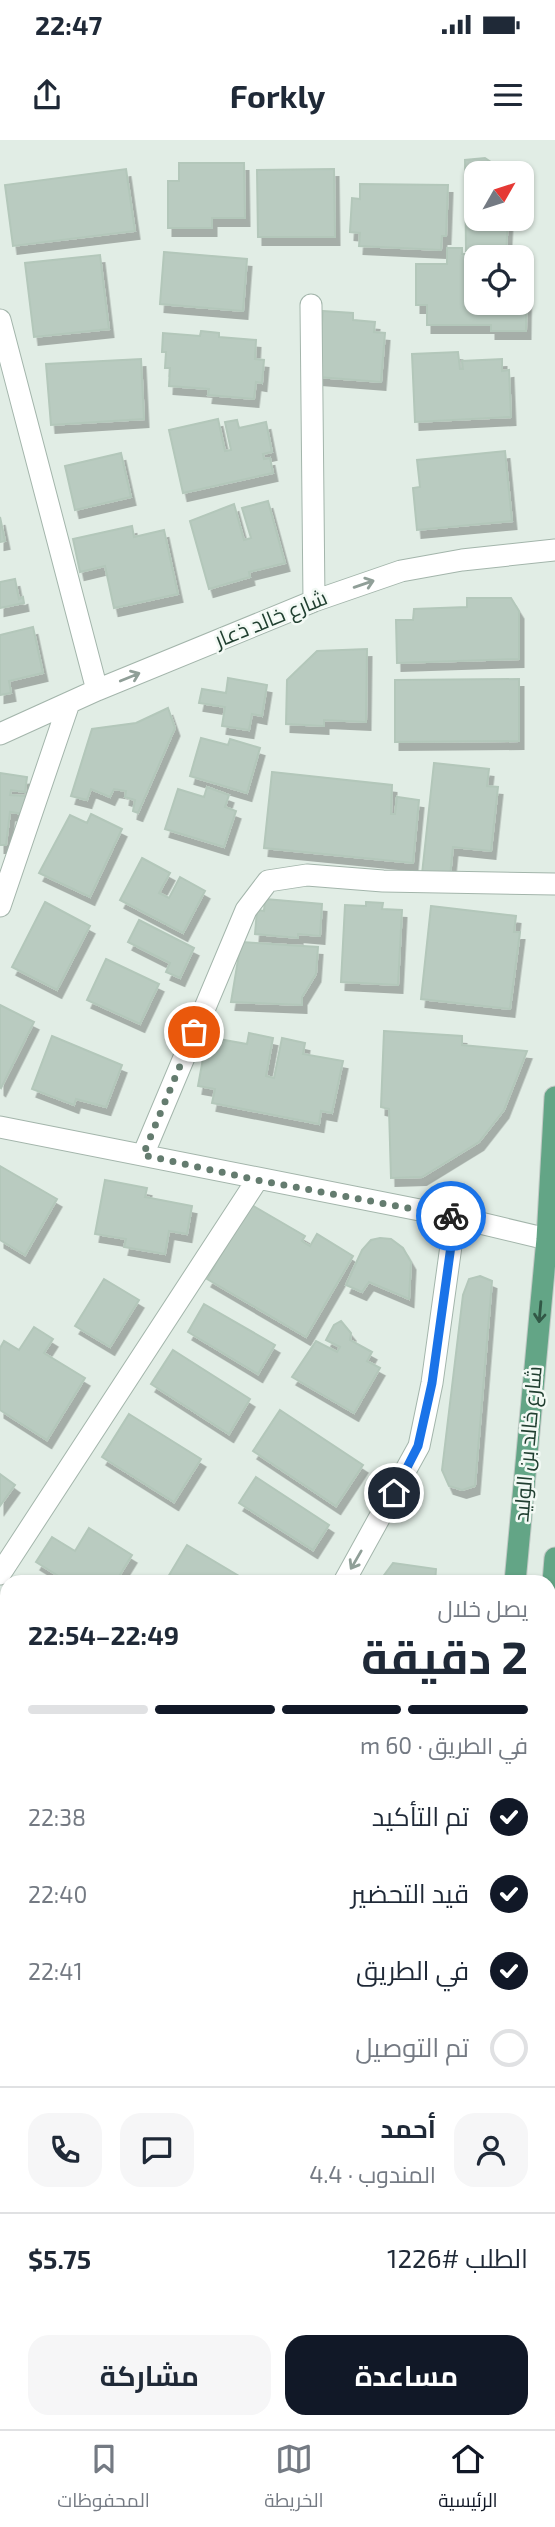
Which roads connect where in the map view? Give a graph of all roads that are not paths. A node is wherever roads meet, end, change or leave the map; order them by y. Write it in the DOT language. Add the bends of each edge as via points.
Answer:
graph roads {
  1 [pos="311,305"];
  2 [pos="0,320"];
  3 [pos="555,550"];
  4 [pos="314,601"];
  5 [pos="97,690"];
  6 [pos="69,703"];
  7 [pos="0,734"];
  8 [pos="555,884"];
  9 [pos="0,906"];
  10 [pos="555,1097"];
  11 [pos="0,1127"];
  12 [pos="143,1155"];
  13 [pos="257,1180"];
  14 [pos="455,1217"];
  15 [pos="547,1239"];
  16 [pos="0,1574"];
  17 [pos="348,1575"];
  18 [pos="516,1575"];
  1 -- 4 [label="street"];
  2 -- 5 [label="street"];
  4 -- 3 [label="street, شارع خالد ذعار, one-way" via="401,571"];
  5 -- 4 [label="street, شارع خالد ذعار, one-way"];
  5 -- 6 [label="street, شارع خالد ذعار"];
  6 -- 7 [label="street, شارع خالد ذعار"];
  6 -- 9 [label="street"];
  8 -- 12 [label="street" via="307,876 268,881 246,910"];
  10 -- 15 [label="main road, شارع خالد بن الوليد"];
  11 -- 12 [label="street"];
  12 -- 13 [label="street"];
  13 -- 14 [label="street"];
  13 -- 16 [label="street"];
  14 -- 15 [label="street"];
  14 -- 17 [label="street, one-way" via="432,1383 418,1446"];
  15 -- 18 [label="main road, شارع خالد بن الوليد, one-way"];
}
